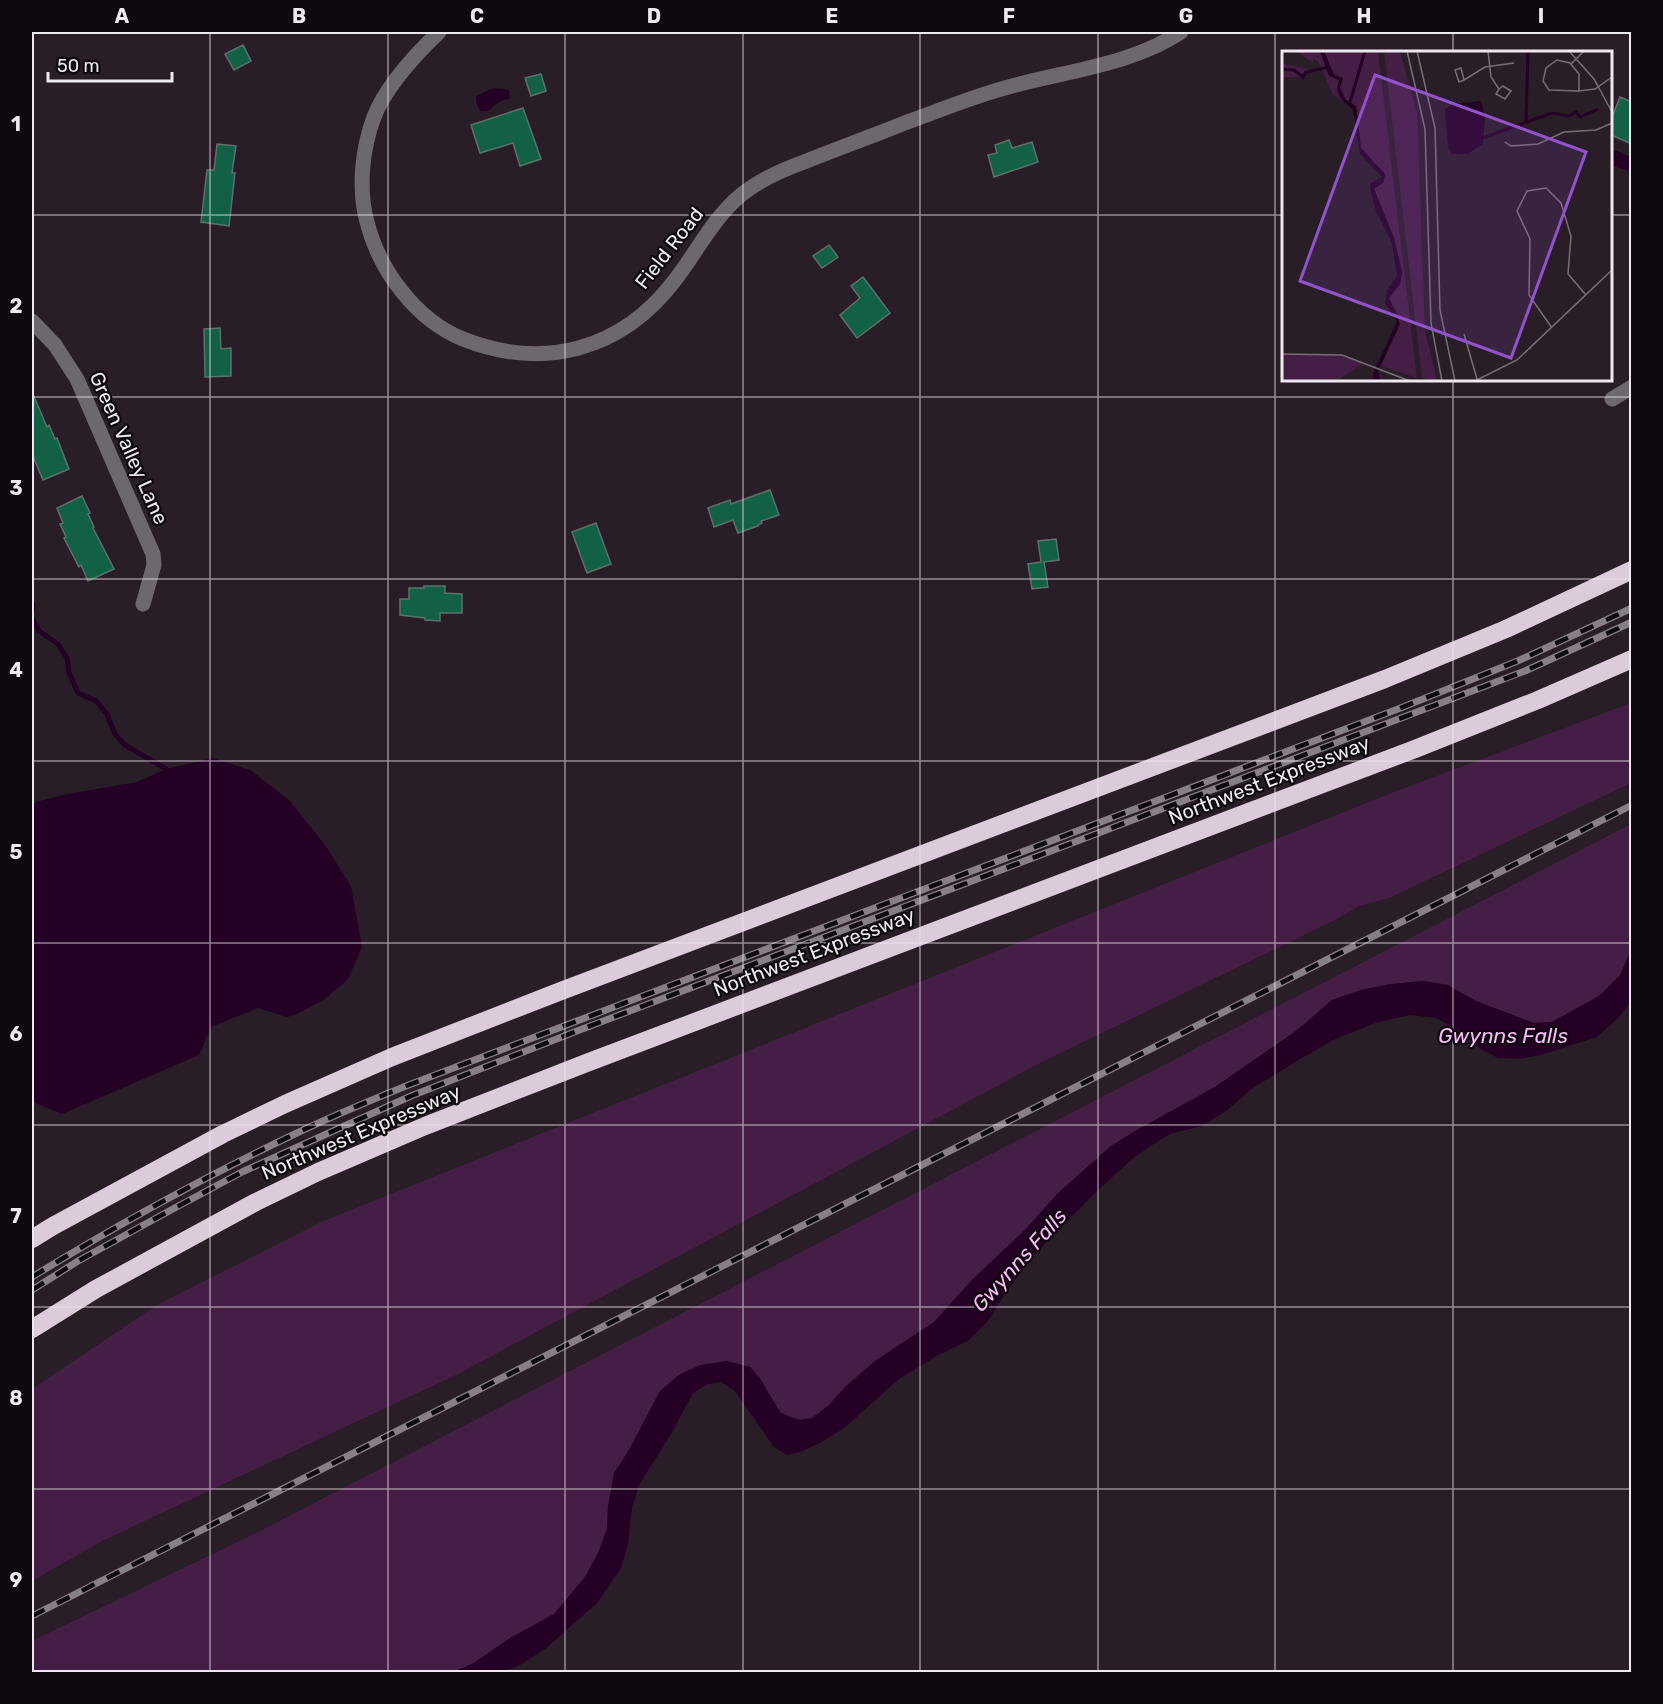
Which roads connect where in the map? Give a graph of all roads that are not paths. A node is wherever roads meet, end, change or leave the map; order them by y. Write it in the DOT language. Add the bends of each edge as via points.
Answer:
graph roads {
  1 [pos="439,32"];
  2 [pos="1181,32"];
  3 [pos="32,321"];
  4 [pos="1632,387"];
  5 [pos="1612,399"];
  6 [pos="1632,570"];
  7 [pos="143,604"];
  8 [pos="1632,659"];
  9 [pos="32,1239"];
  10 [pos="32,1329"];
  1 -- 2 [label="street, Field Road" via="387,93 375,116 363,163 364,213 378,255 391,277 433,321 457,337 481,346 526,354 573,349 621,331 674,282 718,218 741,195 767,178 963,101 1105,64 1154,47"];
  3 -- 7 [label="street, Green Valley Lane" via="55,345 76,379 153,554 154,565"];
  4 -- 5 [label="street"];
  6 -- 9 [label="highway" via="1506,629 1385,679 392,1057 223,1134"];
  8 -- 10 [label="highway, Northwest Expressway" via="1415,749 425,1126 256,1202 106,1283"];
}
